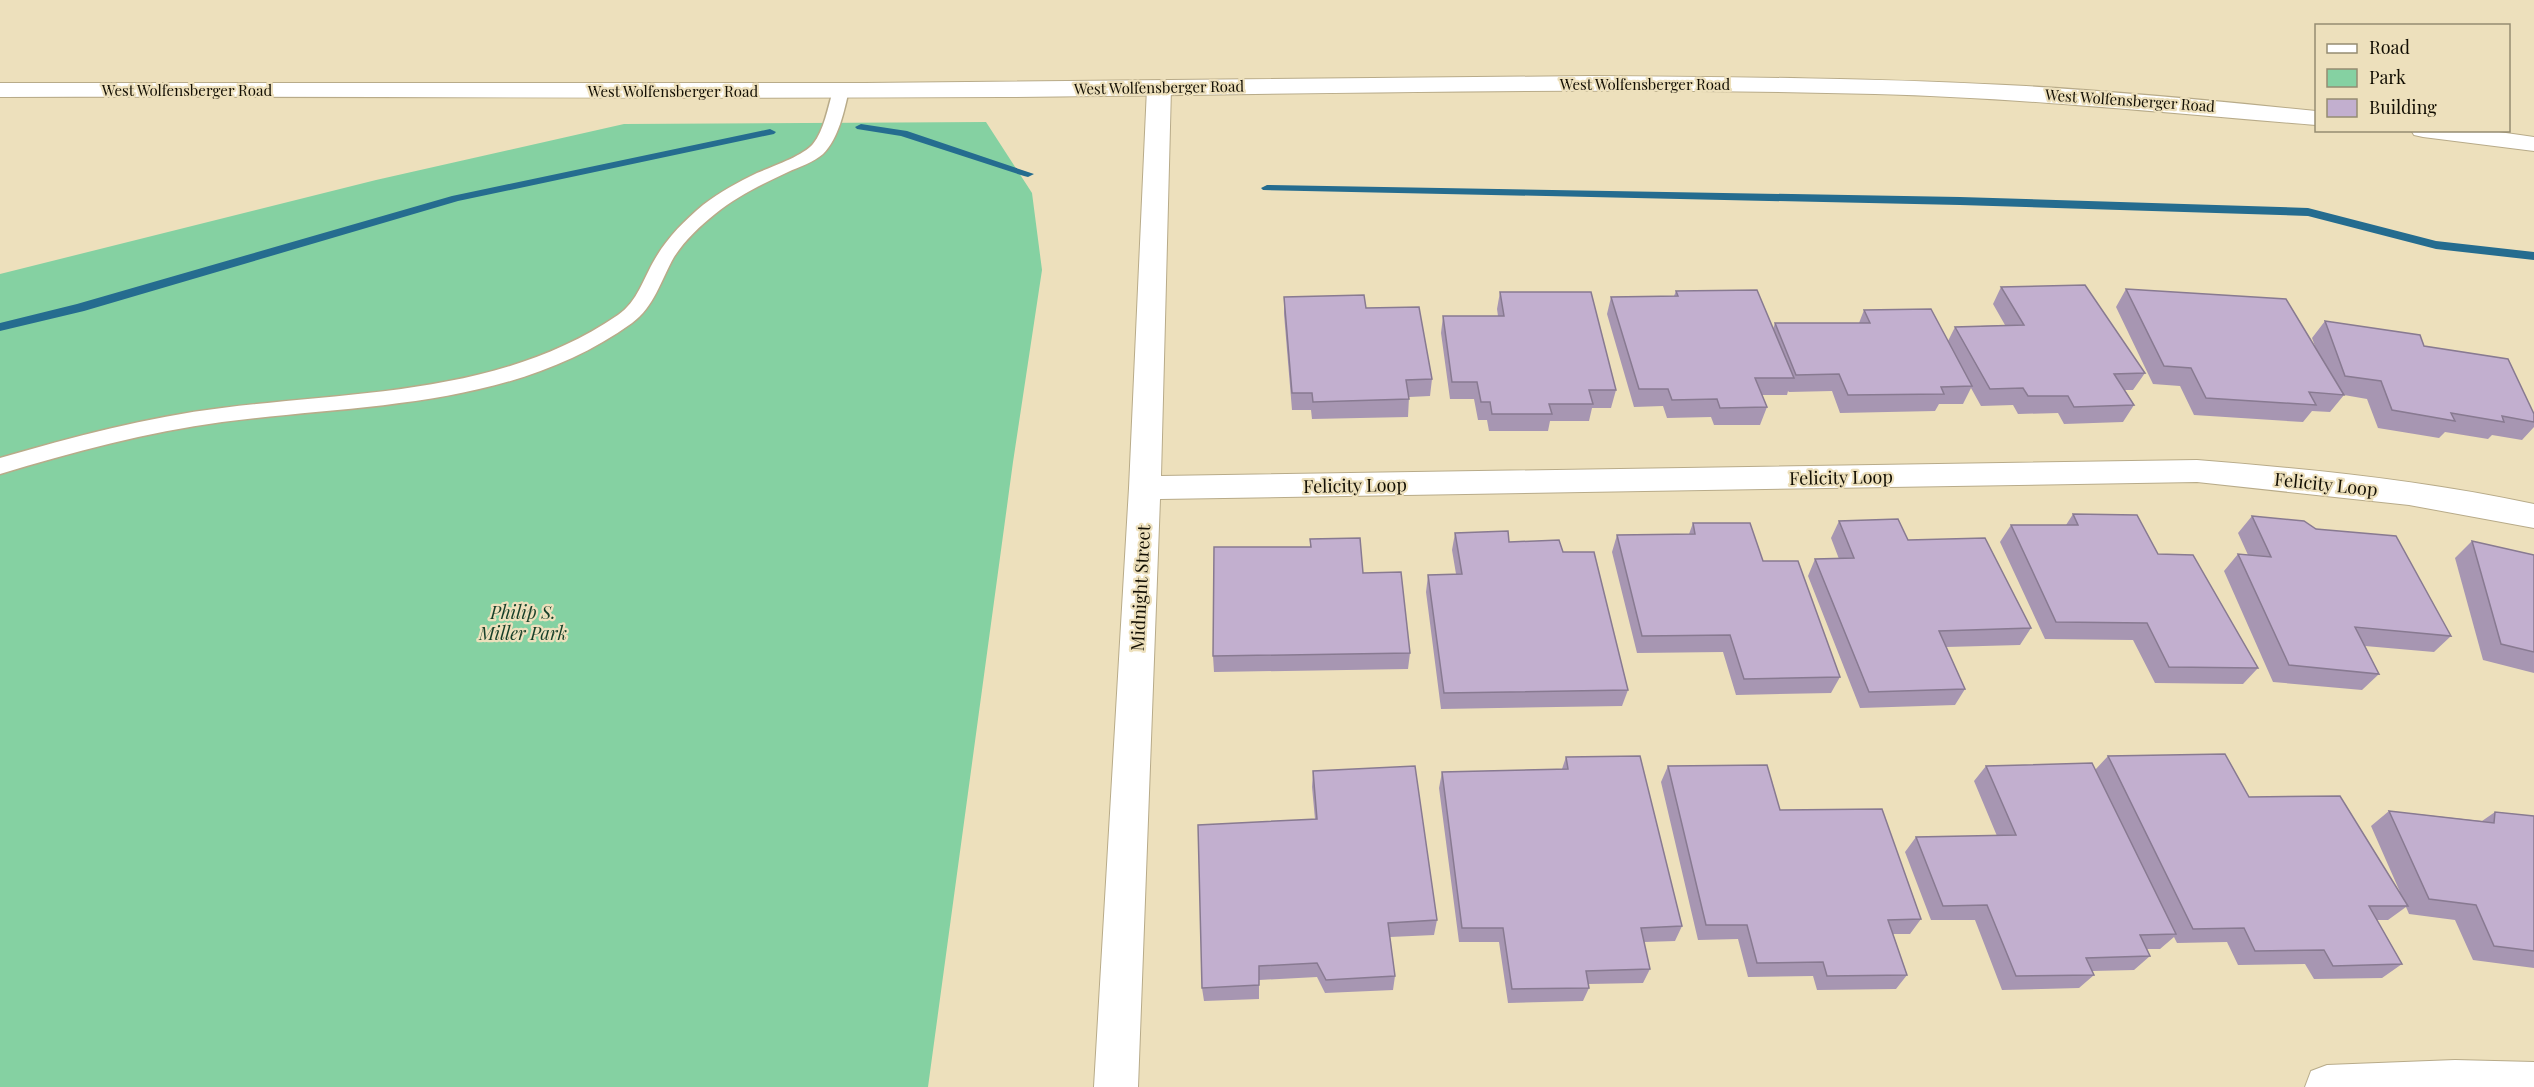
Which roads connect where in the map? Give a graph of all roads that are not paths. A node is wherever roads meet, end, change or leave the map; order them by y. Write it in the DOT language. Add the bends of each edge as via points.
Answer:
graph roads {
  1 [pos="1159,88"];
  2 [pos="0,90"];
  3 [pos="841,90"];
  4 [pos="2315,118"];
  5 [pos="2439,132"];
  6 [pos="2534,144"];
  7 [pos="0,466"];
  8 [pos="1145,488"];
  9 [pos="2534,516"];
  10 [pos="2534,1084"];
  11 [pos="1116,1087"];
  12 [pos="2327,1087"];
  1 -- 3 [label="main road, West Wolfensberger Road"];
  1 -- 4 [label="main road, West Wolfensberger Road" via="1480,84 1878,87 2095,97"];
  1 -- 8 [label="main road, Midnight Street"];
  2 -- 3 [label="main road, West Wolfensberger Road"];
  3 -- 7 [label="lane" via="817,150 712,206 668,251 648,296 628,317 598,337 557,356 519,372 438,393 180,422 119,433"];
  5 -- 6 [label="main road"];
  8 -- 9 [label="main road, Felicity Loop" via="2197,471 2343,484"];
  8 -- 11 [label="main road, Midnight Street"];
  10 -- 12 [label="main road" via="2455,1082"];
}
